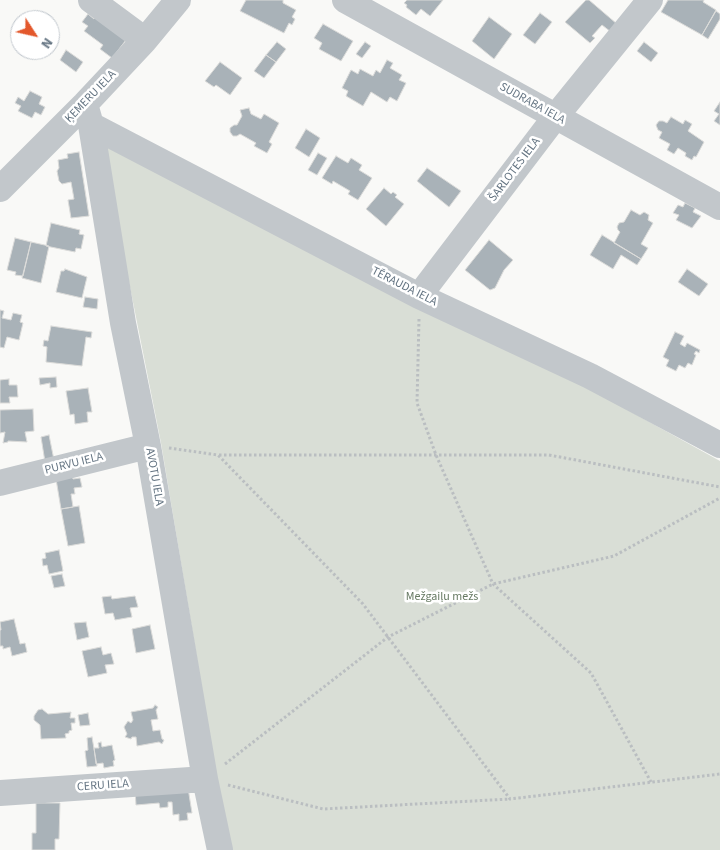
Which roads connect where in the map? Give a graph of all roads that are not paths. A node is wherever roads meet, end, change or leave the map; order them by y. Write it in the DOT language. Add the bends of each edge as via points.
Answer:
graph roads {
  1 [pos="90,0"];
  2 [pos="178,0"];
  3 [pos="345,0"];
  4 [pos="650,0"];
  5 [pos="145,40"];
  6 [pos="88,115"];
  7 [pos="556,116"];
  8 [pos="0,189"];
  9 [pos="720,207"];
  10 [pos="420,296"];
  11 [pos="720,445"];
  12 [pos="148,446"];
  13 [pos="0,483"];
  14 [pos="205,779"];
  15 [pos="0,793"];
  16 [pos="220,850"];
  1 -- 5 [label="street"];
  2 -- 5 [label="street, ĶEMERU IELA"];
  3 -- 7 [label="street, SUDRABA IELA"];
  4 -- 7 [label="street, ŠARLOTES IELA"];
  5 -- 6 [label="street, ĶEMERU IELA"];
  6 -- 8 [label="street, ĶEMERU IELA"];
  6 -- 10 [label="street, TĒRAUDA IELA"];
  6 -- 12 [label="street, AVOTU IELA" via="123,323"];
  7 -- 9 [label="street, SUDRABA IELA"];
  7 -- 10 [label="street, ŠARLOTES IELA"];
  10 -- 11 [label="street, TĒRAUDA IELA" via="590,376"];
  12 -- 13 [label="street, PURVU IELA"];
  12 -- 14 [label="street, AVOTU IELA"];
  14 -- 15 [label="street, CERU IELA"];
  14 -- 16 [label="street, AVOTU IELA"];
}
